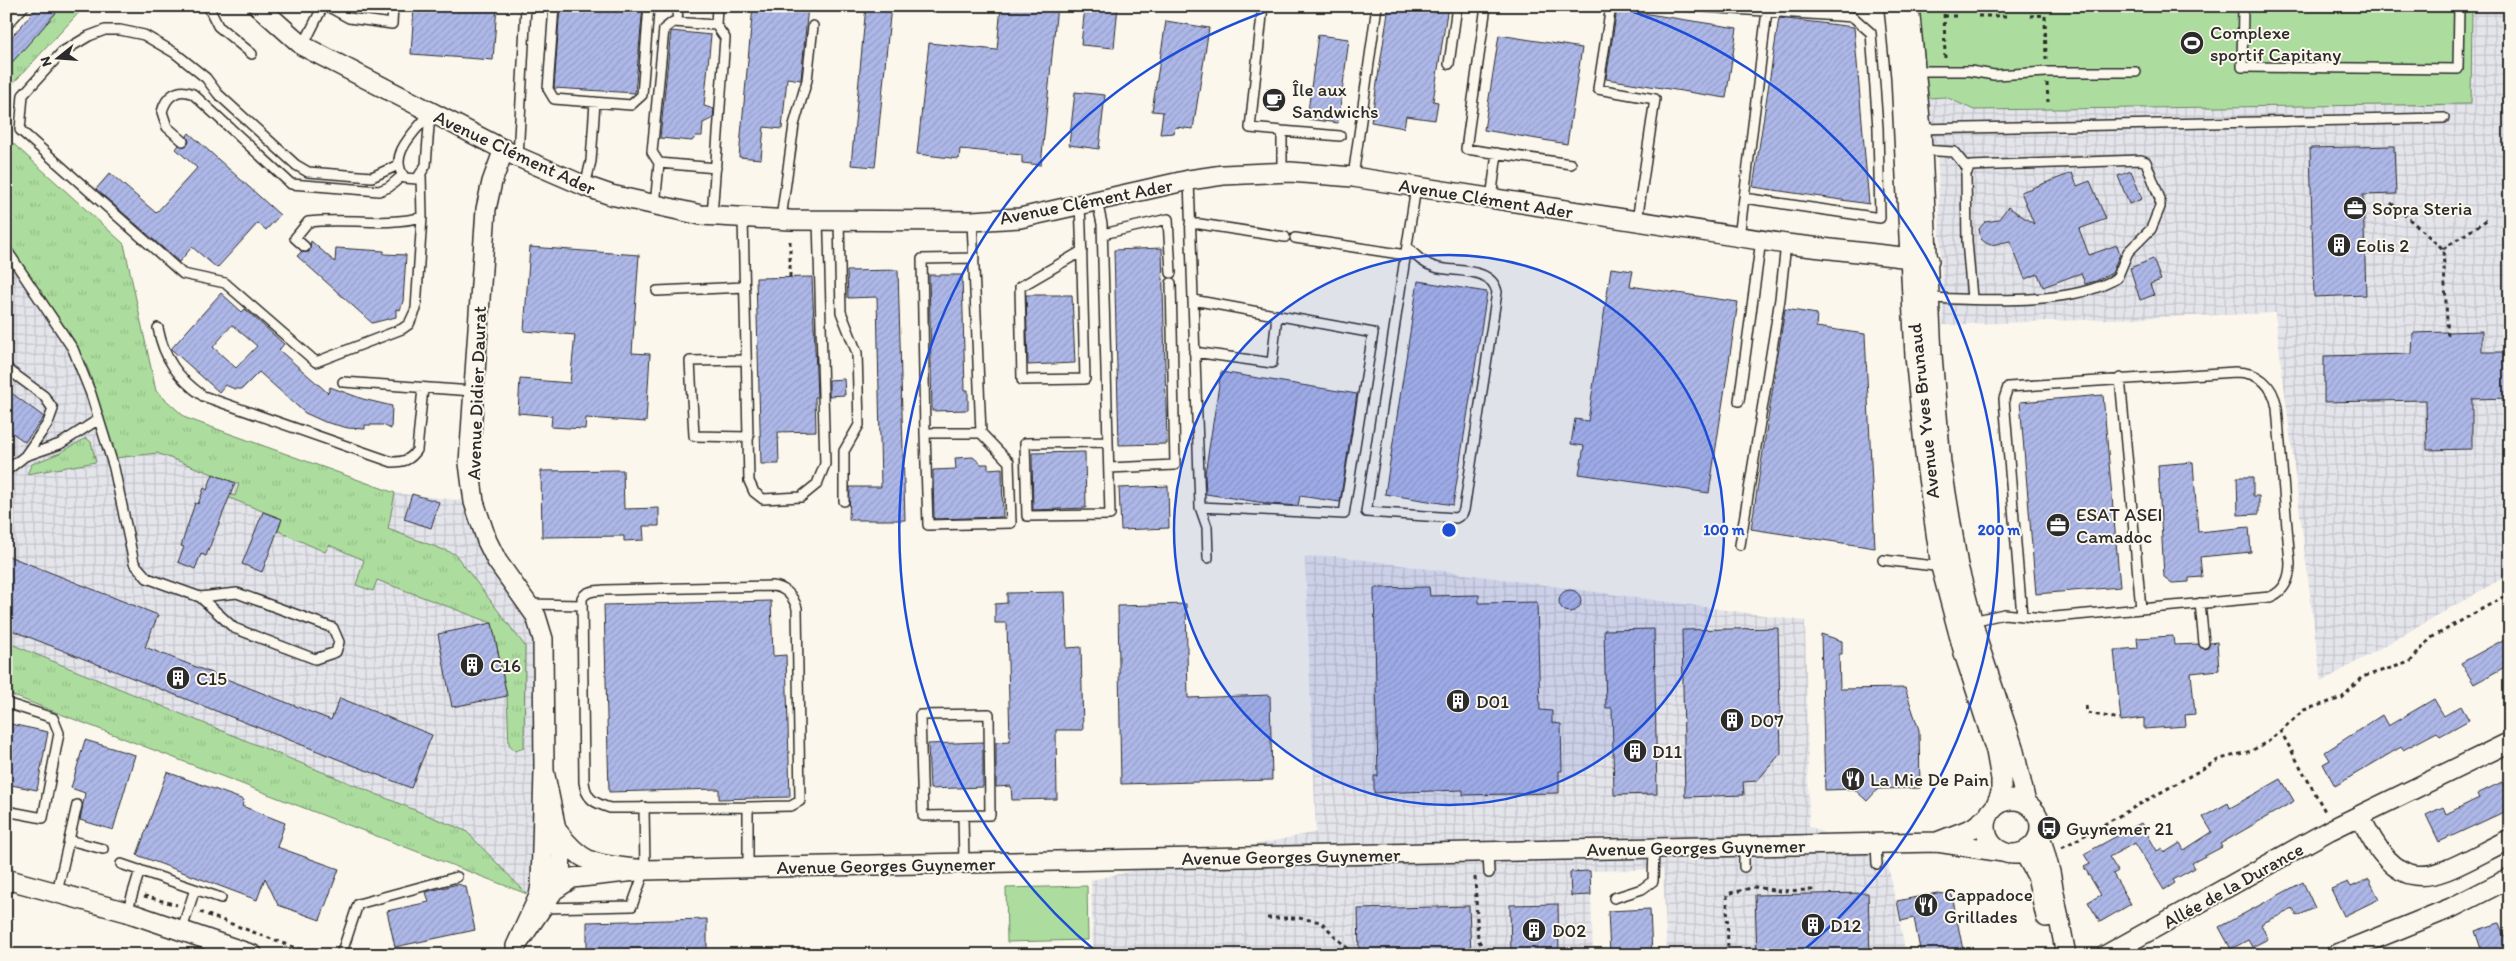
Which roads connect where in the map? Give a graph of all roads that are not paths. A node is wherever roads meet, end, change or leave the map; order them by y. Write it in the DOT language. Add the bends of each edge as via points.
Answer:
graph roads {
  1 [pos="24,6"];
  2 [pos="208,6"];
  3 [pos="258,6"];
  4 [pos="325,6"];
  5 [pos="393,6"];
  6 [pos="526,6"];
  7 [pos="554,6"];
  8 [pos="649,6"];
  9 [pos="678,6"];
  10 [pos="717,6"];
  11 [pos="1263,6"];
  12 [pos="1377,6"];
  13 [pos="1457,6"];
  14 [pos="1486,6"];
  15 [pos="1611,6"];
  16 [pos="1688,6"];
  17 [pos="1894,6"];
  18 [pos="1908,6"];
  19 [pos="2243,6"];
  20 [pos="2459,6"];
  21 [pos="1767,11"];
  22 [pos="677,22"];
  23 [pos="716,25"];
  24 [pos="6,26"];
  25 [pos="813,26"];
  26 [pos="303,46"];
  27 [pos="252,54"];
  28 [pos="1449,64"];
  29 [pos="1916,71"];
  30 [pos="2136,72"];
  31 [pos="595,102"];
  32 [pos="430,113"];
  33 [pos="2444,118"];
  34 [pos="1912,130"];
  35 [pos="1282,131"];
  36 [pos="1340,136"];
  37 [pos="183,141"];
  38 [pos="1922,150"];
  39 [pos="511,153"];
  40 [pos="1497,153"];
  41 [pos="659,163"];
  42 [pos="1571,164"];
  43 [pos="398,165"];
  44 [pos="716,168"];
  45 [pos="1967,168"];
  46 [pos="1282,172"];
  47 [pos="402,175"];
  48 [pos="421,175"];
  49 [pos="1353,177"];
  50 [pos="1188,180"];
  51 [pos="585,186"];
  52 [pos="1416,187"];
  53 [pos="1744,198"];
  54 [pos="1491,199"];
  55 [pos="1089,203"];
  56 [pos="655,206"];
  57 [pos="712,216"];
  58 [pos="422,217"];
  59 [pos="743,218"];
  60 [pos="786,220"];
  61 [pos="818,220"];
  62 [pos="839,220"];
  63 [pos="972,221"];
  64 [pos="1637,221"];
  65 [pos="1190,224"];
  66 [pos="1103,234"];
  67 [pos="1285,237"];
  68 [pos="1740,237"];
  69 [pos="1295,238"];
  70 [pos="1761,240"];
  71 [pos="1786,244"];
  72 [pos="305,247"];
  73 [pos="6,249"];
  74 [pos="1407,250"];
  75 [pos="1082,251"];
  76 [pos="974,258"];
  77 [pos="1919,260"];
  78 [pos="1171,273"];
  79 [pos="1171,283"];
  80 [pos="745,287"];
  81 [pos="657,291"];
  82 [pos="1930,298"];
  83 [pos="1972,298"];
  84 [pos="1193,300"];
  85 [pos="1277,315"];
  86 [pos="158,328"];
  87 [pos="1194,352"];
  88 [pos="746,360"];
  89 [pos="6,368"];
  90 [pos="2120,378"];
  91 [pos="343,382"];
  92 [pos="423,388"];
  93 [pos="473,391"];
  94 [pos="1738,401"];
  95 [pos="99,419"];
  96 [pos="926,433"];
  97 [pos="981,433"];
  98 [pos="748,437"];
  99 [pos="1108,442"];
  100 [pos="25,456"];
  101 [pos="1109,468"];
  102 [pos="6,471"];
  103 [pos="844,500"];
  104 [pos="1200,507"];
  105 [pos="1740,545"];
  106 [pos="1208,558"];
  107 [pos="1883,560"];
  108 [pos="1950,567"];
  109 [pos="200,597"];
  110 [pos="2200,603"];
  111 [pos="528,604"];
  112 [pos="582,605"];
  113 [pos="2141,609"];
  114 [pos="2022,616"];
  115 [pos="1972,621"];
  116 [pos="2204,643"];
  117 [pos="6,702"];
  118 [pos="2510,742"];
  119 [pos="2026,802"];
  120 [pos="77,805"];
  121 [pos="748,806"];
  122 [pos="644,807"];
  123 [pos="6,811"];
  124 [pos="1991,812"];
  125 [pos="963,816"];
  126 [pos="2360,816"];
  127 [pos="548,828"];
  128 [pos="2040,834"];
  129 [pos="2510,839"];
  130 [pos="69,840"];
  131 [pos="1937,842"];
  132 [pos="1876,844"];
  133 [pos="1744,846"];
  134 [pos="1654,848"];
  135 [pos="103,849"];
  136 [pos="1479,852"];
  137 [pos="2003,852"];
  138 [pos="2024,852"];
  139 [pos="587,861"];
  140 [pos="964,863"];
  141 [pos="121,864"];
  142 [pos="1877,864"];
  143 [pos="1744,867"];
  144 [pos="748,868"];
  145 [pos="140,870"];
  146 [pos="645,870"];
  147 [pos="1489,873"];
  148 [pos="457,877"];
  149 [pos="557,877"];
  150 [pos="2510,878"];
  151 [pos="6,879"];
  152 [pos="195,889"];
  153 [pos="57,892"];
  154 [pos="221,898"];
  155 [pos="1614,898"];
  156 [pos="542,908"];
  157 [pos="126,912"];
  158 [pos="182,929"];
  159 [pos="514,951"];
  160 [pos="253,955"];
  161 [pos="341,955"];
  162 [pos="2053,955"];
  163 [pos="2066,955"];
  164 [pos="2106,955"];
  165 [pos="2335,955"];
  1 -- 24 [label="lane"];
  2 -- 27 [label="lane" via="218,26"];
  3 -- 26 [label="street, Avenue Clément Ader"];
  4 -- 5 [label="lane" via="348,18 392,24"];
  4 -- 26 [label="lane"];
  6 -- 39 [label="lane"];
  7 -- 31 [label="lane" via="548,89 554,98"];
  8 -- 31 [label="lane" via="642,95 631,105"];
  9 -- 22 [label="lane"];
  10 -- 23 [label="lane"];
  11 -- 35 [label="lane" via="1250,128"];
  12 -- 49 [label="lane"];
  13 -- 28 [label="lane"];
  14 -- 40 [label="lane" via="1466,149"];
  15 -- 64 [label="lane" via="1598,90 1655,98"];
  16 -- 21 [label="lane"];
  17 -- 34 [label="street, Avenue Yves Brunaud"];
  18 -- 29 [label="street, Avenue Yves Brunaud"];
  19 -- 20 [label="lane" via="2242,67 2448,68 2458,68"];
  21 -- 53 [label="lane"];
  21 -- 53 [label="lane" via="1854,16 1871,33 1880,218"];
  22 -- 23 [label="lane"];
  22 -- 41 [label="lane" via="666,26 663,33 652,152"];
  23 -- 44 [label="lane" via="725,38"];
  25 -- 60 [label="lane" via="807,80 794,125"];
  26 -- 32 [label="street, Avenue Clément Ader"];
  29 -- 30 [label="lane" via="1970,71 1994,75"];
  29 -- 34 [label="street, Avenue Yves Brunaud"];
  31 -- 51 [label="lane" via="591,161"];
  32 -- 39 [label="street, Avenue Clément Ader"];
  32 -- 43 [label="lane" via="401,150"];
  32 -- 48 [label="lane" via="427,159"];
  33 -- 34 [label="lane"];
  34 -- 38 [label="street, Avenue Yves Brunaud"];
  34 -- 77 [label="street, Avenue Yves Brunaud"];
  35 -- 36 [label="lane"];
  35 -- 46 [label="lane"];
  37 -- 47 [label="lane" via="167,126 162,112 169,97 186,91 290,184 379,191"];
  38 -- 45 [label="lane" via="1954,152"];
  38 -- 77 [label="street, Avenue Yves Brunaud"];
  39 -- 51 [label="street, Avenue Clément Ader"];
  39 -- 93 [label="street, Avenue Didier Daurat" via="492,182 486,209"];
  40 -- 42 [label="lane"];
  40 -- 54 [label="lane"];
  41 -- 44 [label="lane"];
  41 -- 56 [label="lane"];
  43 -- 47 [label="lane"];
  43 -- 58 [label="lane" via="372,177 308,172 296,165 218,94 206,78 175,53 144,35 120,30 105,30 89,36 62,52 23,95 20,130 183,274 225,283 316,362 409,324 416,309"];
  44 -- 57 [label="lane"];
  45 -- 83 [label="lane" via="1967,241"];
  45 -- 83 [label="lane" via="1973,165 2143,160 2148,165 2161,202 2151,229 2128,252 2117,278 2109,283 2089,291 2043,298"];
  46 -- 49 [label="street, Avenue Clément Ader"];
  46 -- 50 [label="street, Avenue Clément Ader"];
  47 -- 48 [label="lane" via="413,180"];
  48 -- 58 [label="lane"];
  49 -- 52 [label="street, Avenue Clément Ader"];
  50 -- 55 [label="street, Avenue Clément Ader"];
  50 -- 65 [label="lane"];
  51 -- 56 [label="street, Avenue Clément Ader"];
  52 -- 54 [label="street, Avenue Clément Ader"];
  52 -- 74 [label="lane"];
  53 -- 68 [label="lane"];
  54 -- 64 [label="street, Avenue Clément Ader"];
  55 -- 63 [label="street, Avenue Clément Ader" via="1020,218"];
  55 -- 66 [label="lane"];
  55 -- 75 [label="lane"];
  56 -- 57 [label="street, Avenue Clément Ader"];
  57 -- 59 [label="street, Avenue Clément Ader"];
  58 -- 72 [label="lane" via="388,223 332,219 308,222 295,238"];
  59 -- 60 [label="street, Avenue Clément Ader"];
  59 -- 80 [label="lane"];
  60 -- 61 [label="street, Avenue Clément Ader"];
  61 -- 62 [label="street, Avenue Clément Ader"];
  61 -- 98 [label="lane" via="825,464 817,484 801,497 763,499 758,496 750,481"];
  62 -- 63 [label="street, Avenue Clément Ader"];
  62 -- 103 [label="lane" via="841,312 857,353 860,425 844,451"];
  63 -- 76 [label="lane"];
  64 -- 68 [label="street, Avenue Clément Ader"];
  65 -- 67 [label="lane"];
  65 -- 84 [label="lane"];
  66 -- 78 [label="lane" via="1168,219"];
  66 -- 99 [label="lane"];
  68 -- 70 [label="street, Avenue Clément Ader"];
  69 -- 74 [label="lane"];
  70 -- 71 [label="street, Avenue Clément Ader"];
  70 -- 94 [label="lane"];
  71 -- 77 [label="street, Avenue Clément Ader"];
  71 -- 105 [label="lane"];
  73 -- 95 [label="lane" via="73,349"];
  74 -- 74 [label="lane" via="1434,267 1483,276 1497,292 1464,510 1456,518 1366,512"];
  75 -- 75 [label="lane" via="1085,379 1022,380 1020,287"];
  76 -- 96 [label="lane" via="922,259"];
  76 -- 97 [label="lane"];
  77 -- 82 [label="street, Avenue Yves Brunaud"];
  77 -- 108 [label="street, Avenue Yves Brunaud" via="1915,356 1926,464"];
  79 -- 101 [label="lane" via="1175,465"];
  80 -- 81 [label="lane"];
  80 -- 88 [label="lane"];
  82 -- 83 [label="lane"];
  82 -- 108 [label="street, Avenue Yves Brunaud"];
  84 -- 85 [label="lane"];
  84 -- 87 [label="lane"];
  85 -- 87 [label="lane" via="1272,363"];
  85 -- 104 [label="lane" via="1374,333 1344,514"];
  86 -- 92 [label="lane" via="170,366 203,396 392,462 411,458 417,450"];
  87 -- 104 [label="lane"];
  88 -- 98 [label="lane"];
  88 -- 98 [label="lane" via="690,362 694,436"];
  89 -- 100 [label="lane" via="44,396 53,409 48,423"];
  90 -- 110 [label="lane" via="2242,372 2260,378 2274,396 2290,563 2287,580 2282,590 2270,597"];
  90 -- 113 [label="lane"];
  90 -- 114 [label="lane" via="2016,385 2005,390"];
  91 -- 92 [label="lane"];
  92 -- 93 [label="lane"];
  93 -- 111 [label="street, Avenue Didier Daurat" via="469,463 474,502 497,561"];
  95 -- 100 [label="lane" via="60,444"];
  95 -- 109 [label="lane" via="114,468 134,562 148,578"];
  96 -- 97 [label="lane"];
  96 -- 97 [label="lane" via="928,525 1011,523 1009,462"];
  99 -- 101 [label="lane"];
  99 -- 101 [label="lane" via="1025,443 1027,516 1110,515"];
  100 -- 102 [label="lane"];
  104 -- 106 [label="lane" via="1207,527"];
  107 -- 108 [label="lane"];
  108 -- 115 [label="street, Avenue Yves Brunaud"];
  108 -- 124 [label="street, Avenue Yves Brunaud" via="1964,653 1996,751 2001,786"];
  109 -- 109 [label="lane" via="234,628 315,660 336,652 339,642 333,628 237,593"];
  110 -- 113 [label="lane"];
  110 -- 116 [label="lane"];
  111 -- 112 [label="lane"];
  111 -- 127 [label="street, Avenue Didier Daurat" via="536,616 543,639"];
  112 -- 121 [label="lane" via="582,598 588,592 604,590 778,586 789,594 797,608 800,801 791,806"];
  112 -- 122 [label="lane" via="584,788 596,804 610,808"];
  113 -- 114 [label="lane" via="2044,618"];
  114 -- 115 [label="lane" via="2004,614"];
  115 -- 119 [label="street, Avenue Yves Brunaud" via="2014,747"];
  117 -- 123 [label="lane" via="53,718 59,733 42,818"];
  118 -- 126 [label="street, Allée de la Durance"];
  119 -- 124 [label="street" via="2008,800"];
  119 -- 128 [label="street" via="2039,816"];
  120 -- 130 [label="lane"];
  121 -- 122 [label="lane"];
  121 -- 144 [label="lane"];
  122 -- 146 [label="lane"];
  124 -- 131 [label="street, Avenue Georges Guynemer" via="1973,828"];
  124 -- 137 [label="street" via="1989,838"];
  125 -- 125 [label="lane" via="923,816 920,715 989,714 990,815"];
  125 -- 140 [label="lane"];
  126 -- 129 [label="street" via="2384,857 2398,870 2415,876 2442,872"];
  126 -- 164 [label="street, Allée de la Durance"];
  127 -- 139 [label="street"];
  127 -- 149 [label="street, Avenue Didier Daurat"];
  128 -- 138 [label="street" via="2036,843"];
  128 -- 163 [label="street"];
  130 -- 135 [label="lane"];
  130 -- 153 [label="lane"];
  131 -- 132 [label="street, Avenue Georges Guynemer"];
  131 -- 137 [label="street, Avenue Georges Guynemer"];
  132 -- 133 [label="street, Avenue Georges Guynemer"];
  132 -- 142 [label="lane"];
  133 -- 134 [label="street, Avenue Georges Guynemer"];
  133 -- 143 [label="lane"];
  134 -- 136 [label="street, Avenue Georges Guynemer"];
  134 -- 155 [label="lane" via="1653,881 1642,889"];
  136 -- 140 [label="street, Avenue Georges Guynemer"];
  136 -- 147 [label="lane"];
  137 -- 138 [label="street"];
  138 -- 162 [label="street" via="2037,876"];
  139 -- 146 [label="street, Avenue Georges Guynemer"];
  139 -- 149 [label="street, Avenue Georges Guynemer"];
  140 -- 144 [label="street, Avenue Georges Guynemer"];
  141 -- 145 [label="lane"];
  144 -- 146 [label="street, Avenue Georges Guynemer"];
  145 -- 152 [label="lane"];
  145 -- 157 [label="lane"];
  146 -- 149 [label="street, Avenue Georges Guynemer"];
  146 -- 156 [label="lane" via="632,906"];
  148 -- 161 [label="lane" via="358,904"];
  149 -- 156 [label="street"];
  149 -- 159 [label="street" via="539,896"];
  150 -- 165 [label="street" via="2451,908"];
  151 -- 153 [label="street"];
  152 -- 154 [label="lane"];
  152 -- 158 [label="lane"];
  153 -- 157 [label="street"];
  156 -- 159 [label="street"];
  157 -- 158 [label="street"];
  158 -- 160 [label="street"];
}
